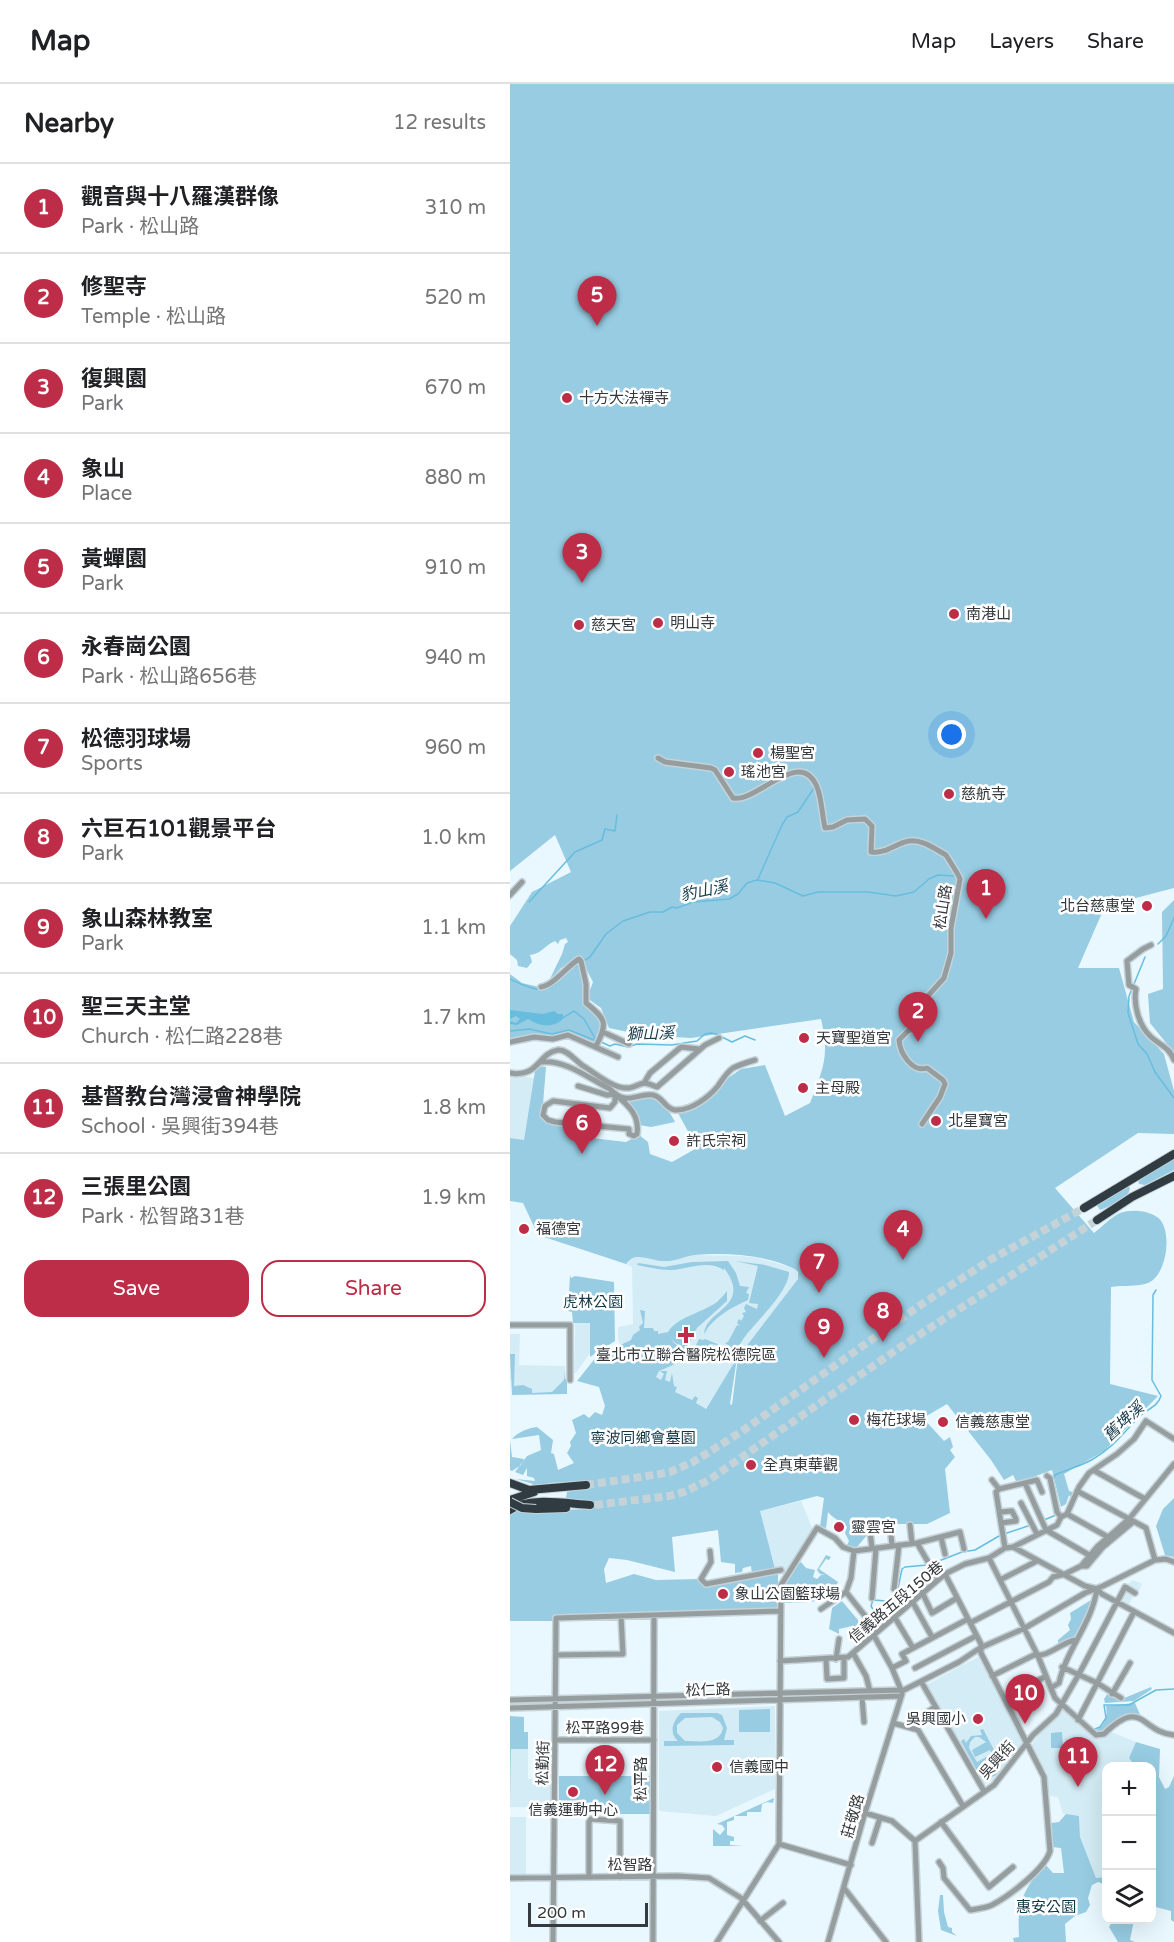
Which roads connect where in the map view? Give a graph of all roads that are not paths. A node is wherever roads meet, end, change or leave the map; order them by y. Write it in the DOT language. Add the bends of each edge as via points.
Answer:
graph roads {
  1 [pos="658,758"];
  2 [pos="522,882"];
  3 [pos="510,894"];
  4 [pos="1151,945"];
  5 [pos="544,990"];
  6 [pos="603,1032"];
  7 [pos="718,1038"];
  8 [pos="510,1042"];
  9 [pos="598,1043"];
  10 [pos="629,1044"];
  11 [pos="700,1049"];
  12 [pos="618,1056"];
  13 [pos="755,1060"];
  14 [pos="1174,1060"];
  15 [pos="542,1062"];
  16 [pos="510,1073"];
  17 [pos="644,1083"];
  18 [pos="578,1086"];
  19 [pos="615,1094"];
  20 [pos="620,1099"];
  21 [pos="922,1124"];
  22 [pos="1174,1154"];
  23 [pos="1174,1176"];
  24 [pos="1131,1179"];
  25 [pos="1139,1194"];
  26 [pos="1084,1208"];
  27 [pos="1097,1220"];
  28 [pos="510,1325"];
  29 [pos="570,1380"];
  30 [pos="1174,1439"];
  31 [pos="1174,1464"];
  32 [pos="1095,1471"];
  33 [pos="1047,1476"];
  34 [pos="992,1480"];
  35 [pos="510,1483"];
  36 [pos="1025,1483"];
  37 [pos="586,1485"];
  38 [pos="556,1488"];
  39 [pos="999,1489"];
  40 [pos="1077,1491"];
  41 [pos="1042,1492"];
  42 [pos="1145,1499"];
  43 [pos="510,1501"];
  44 [pos="560,1503"];
  45 [pos="1021,1503"];
  46 [pos="510,1510"];
  47 [pos="1000,1512"];
  48 [pos="1064,1516"];
  49 [pos="1131,1521"];
  50 [pos="1001,1523"];
  51 [pos="910,1525"];
  52 [pos="890,1526"];
  53 [pos="1046,1530"];
  54 [pos="870,1531"];
  55 [pos="1037,1534"];
  56 [pos="941,1537"];
  57 [pos="1108,1537"];
  58 [pos="914,1543"];
  59 [pos="896,1545"];
  60 [pos="1013,1547"];
  61 [pos="874,1548"];
  62 [pos="964,1548"];
  63 [pos="1005,1548"];
  64 [pos="710,1551"];
  65 [pos="854,1551"];
  66 [pos="945,1554"];
  67 [pos="1089,1555"];
  68 [pos="988,1558"];
  69 [pos="1155,1560"];
  70 [pos="1037,1561"];
  71 [pos="1174,1562"];
  72 [pos="1081,1566"];
  73 [pos="945,1574"];
  74 [pos="1065,1574"];
  75 [pos="938,1579"];
  76 [pos="1000,1580"];
  77 [pos="781,1585"];
  78 [pos="894,1589"];
  79 [pos="1097,1589"];
  80 [pos="846,1592"];
  81 [pos="922,1592"];
  82 [pos="1135,1593"];
  83 [pos="872,1598"];
  84 [pos="957,1598"];
  85 [pos="912,1601"];
  86 [pos="1116,1602"];
  87 [pos="1012,1603"];
  88 [pos="821,1609"];
  89 [pos="780,1611"];
  90 [pos="1134,1612"];
  91 [pos="621,1616"];
  92 [pos="654,1616"];
  93 [pos="894,1616"];
  94 [pos="969,1621"];
  95 [pos="1024,1628"];
  96 [pos="875,1633"];
  97 [pos="1174,1633"];
  98 [pos="976,1636"];
  99 [pos="932,1637"];
  100 [pos="1077,1638"];
  101 [pos="839,1639"];
  102 [pos="913,1647"];
  103 [pos="980,1648"];
  104 [pos="853,1653"];
  105 [pos="556,1655"];
  106 [pos="1038,1656"];
  107 [pos="826,1659"];
  108 [pos="836,1659"];
  109 [pos="844,1659"];
  110 [pos="780,1661"];
  111 [pos="1130,1663"];
  112 [pos="1062,1667"];
  113 [pos="892,1668"];
  114 [pos="915,1668"];
  115 [pos="1079,1674"];
  116 [pos="992,1676"];
  117 [pos="1046,1676"];
  118 [pos="922,1683"];
  119 [pos="1097,1683"];
  120 [pos="1051,1688"];
  121 [pos="870,1691"];
  122 [pos="902,1692"];
  123 [pos="1112,1694"];
  124 [pos="780,1696"];
  125 [pos="862,1697"];
  126 [pos="1121,1698"];
  127 [pos="1005,1699"];
  128 [pos="510,1700"];
  129 [pos="654,1700"];
  130 [pos="555,1703"];
  131 [pos="1062,1705"];
  132 [pos="935,1707"];
  133 [pos="510,1708"];
  134 [pos="1078,1720"];
  135 [pos="864,1722"];
  136 [pos="893,1723"];
  137 [pos="906,1726"];
  138 [pos="1172,1735"];
  139 [pos="556,1740"];
  140 [pos="654,1740"];
  141 [pos="1026,1744"];
  142 [pos="984,1791"];
  143 [pos="963,1806"];
  144 [pos="865,1813"];
  145 [pos="880,1818"];
  146 [pos="941,1822"];
  147 [pos="915,1841"];
  148 [pos="872,1843"];
  149 [pos="778,1844"];
  150 [pos="939,1862"];
  151 [pos="851,1865"];
  152 [pos="1013,1867"];
  153 [pos="653,1876"];
  154 [pos="589,1877"];
  155 [pos="621,1877"];
  156 [pos="510,1878"];
  157 [pos="555,1878"];
  158 [pos="844,1888"];
  159 [pos="743,1901"];
  160 [pos="783,1903"];
  161 [pos="760,1921"];
  162 [pos="884,1939"];
  163 [pos="553,1942"];
  164 [pos="653,1942"];
  165 [pos="717,1942"];
  166 [pos="779,1942"];
  167 [pos="828,1942"];
  168 [pos="876,1942"];
  169 [pos="919,1942"];
  1 -- 21 [label="street, 松山路" via="715,770 736,799 745,798 789,773 804,773 816,785 825,828 865,819 872,826 872,852 910,841 921,842 946,855 960,879 951,928 951,953 940,984 916,1009 914,1028 899,1040 902,1052 916,1068 927,1068 945,1084"];
  2 -- 3 [label="street"];
  4 -- 14 [label="street" via="1127,961 1129,985 1136,988 1134,1003 1146,1031 1169,1050"];
  5 -- 6 [label="street" via="541,987 550,985 579,960 586,984 585,1001 603,1020"];
  6 -- 9 [label="street"];
  6 -- 10 [label="street"];
  7 -- 11 [label="street"];
  8 -- 9 [label="street" via="534,1036 552,1039 568,1035"];
  9 -- 12 [label="street"];
  11 -- 17 [label="street" via="657,1086"];
  11 -- 17 [label="street" via="681,1047"];
  13 -- 20 [label="street" via="733,1068 712,1093 684,1109 672,1110 652,1095"];
  15 -- 16 [label="street" via="525,1073"];
  15 -- 17 [label="street" via="558,1050 565,1051 617,1086 627,1089"];
  15 -- 19 [label="street" via="563,1065"];
  18 -- 19 [label="street"];
  19 -- 20 [label="street"];
  20 -- 20 [label="street" via="634,1112 638,1128 634,1136 629,1129 555,1122 543,1115 545,1106 553,1101 610,1108"];
  22 -- 24 [label="highway"];
  23 -- 25 [label="highway"];
  24 -- 25 [label="highway"];
  24 -- 26 [label="highway"];
  25 -- 27 [label="highway"];
  28 -- 29 [label="street" via="570,1325"];
  30 -- 32 [label="street, 信義路五段150巷" via="1146,1420 1134,1438"];
  31 -- 42 [label="street"];
  32 -- 40 [label="street, 信義路五段150巷" via="1089,1473"];
  32 -- 42 [label="street"];
  33 -- 48 [label="street" via="1057,1512"];
  34 -- 39 [label="street"];
  35 -- 38 [label="highway" via="529,1490"];
  36 -- 39 [label="street"];
  36 -- 41 [label="street" via="1037,1480"];
  36 -- 53 [label="street"];
  37 -- 38 [label="highway"];
  38 -- 43 [label="highway"];
  38 -- 44 [label="highway"];
  39 -- 47 [label="street" via="996,1492"];
  40 -- 48 [label="street, 信義路五段150巷"];
  40 -- 49 [label="street"];
  42 -- 49 [label="street"];
  43 -- 44 [label="highway, bridge" via="522,1508 536,1509 592,1505"];
  44 -- 46 [label="highway" via="526,1503"];
  45 -- 55 [label="street"];
  47 -- 50 [label="street"];
  47 -- 50 [label="street" via="1012,1511 1016,1519"];
  48 -- 53 [label="street, 信義路五段150巷" via="1057,1526"];
  48 -- 57 [label="street"];
  49 -- 57 [label="street"];
  49 -- 69 [label="street" via="1146,1528"];
  49 -- 72 [label="street" via="1087,1566"];
  50 -- 63 [label="street"];
  51 -- 58 [label="street"];
  52 -- 59 [label="street"];
  53 -- 55 [label="street, 信義路五段150巷"];
  53 -- 67 [label="street"];
  54 -- 61 [label="street"];
  55 -- 60 [label="street, 信義路五段150巷"];
  56 -- 58 [label="street"];
  56 -- 62 [label="street" via="960,1532"];
  56 -- 66 [label="street"];
  57 -- 67 [label="street"];
  58 -- 59 [label="street"];
  58 -- 75 [label="street"];
  59 -- 61 [label="street"];
  59 -- 78 [label="street"];
  60 -- 63 [label="street, 信義路五段150巷"];
  60 -- 70 [label="street"];
  61 -- 65 [label="street"];
  61 -- 83 [label="street"];
  63 -- 68 [label="street, 信義路五段150巷"];
  64 -- 77 [label="street" via="711,1562 701,1579 706,1584 780,1567"];
  65 -- 77 [label="street" via="817,1528"];
  65 -- 80 [label="street"];
  67 -- 72 [label="street"];
  68 -- 73 [label="street, 信義路五段150巷"];
  68 -- 76 [label="street"];
  69 -- 71 [label="street"];
  69 -- 79 [label="street, 松仁路"];
  70 -- 74 [label="street"];
  70 -- 76 [label="street"];
  72 -- 74 [label="street"];
  73 -- 75 [label="street, 信義路五段150巷"];
  73 -- 84 [label="street"];
  74 -- 79 [label="street"];
  74 -- 87 [label="street" via="1053,1577"];
  75 -- 81 [label="street, 信義路五段150巷"];
  76 -- 87 [label="street"];
  77 -- 89 [label="street"];
  79 -- 86 [label="street"];
  79 -- 95 [label="street, 松仁路"];
  79 -- 100 [label="street"];
  80 -- 88 [label="street"];
  80 -- 96 [label="street"];
  81 -- 84 [label="street" via="932,1613"];
  81 -- 85 [label="street, 信義路五段150巷"];
  82 -- 86 [label="street" via="1125,1587"];
  84 -- 94 [label="street"];
  85 -- 93 [label="street, 信義路五段150巷"];
  85 -- 99 [label="street"];
  86 -- 90 [label="street"];
  86 -- 115 [label="street, 吳興街"];
  87 -- 94 [label="street"];
  87 -- 95 [label="street"];
  89 -- 92 [label="street"];
  89 -- 110 [label="street"];
  90 -- 97 [label="street"];
  90 -- 119 [label="street"];
  91 -- 92 [label="street"];
  91 -- 105 [label="street, 松勤街" via="556,1618"];
  91 -- 105 [label="street" via="623,1654"];
  92 -- 129 [label="street, 松平路"];
  93 -- 96 [label="street, 信義路五段150巷"];
  93 -- 102 [label="street"];
  94 -- 98 [label="street"];
  94 -- 99 [label="street"];
  95 -- 103 [label="street, 松仁路"];
  95 -- 106 [label="street"];
  96 -- 104 [label="street, 信義路五段150巷"];
  96 -- 113 [label="street"];
  98 -- 103 [label="street"];
  98 -- 114 [label="street"];
  99 -- 102 [label="street"];
  100 -- 106 [label="street"];
  100 -- 112 [label="street"];
  101 -- 108 [label="street"];
  102 -- 113 [label="street" via="902,1654 906,1661"];
  103 -- 116 [label="street"];
  103 -- 118 [label="street, 松仁路"];
  104 -- 109 [label="street, 信義路五段150巷"];
  104 -- 121 [label="street"];
  105 -- 130 [label="street, 松勤街"];
  106 -- 116 [label="street" via="1034,1654"];
  106 -- 117 [label="street"];
  107 -- 108 [label="street, 信義路五段150巷"];
  107 -- 109 [label="street" via="827,1679 844,1678"];
  107 -- 110 [label="street, 信義路五段150巷"];
  108 -- 109 [label="street, 信義路五段150巷"];
  110 -- 124 [label="street"];
  111 -- 123 [label="street"];
  112 -- 115 [label="street"];
  112 -- 120 [label="street" via="1059,1683"];
  113 -- 122 [label="street"];
  115 -- 119 [label="street"];
  115 -- 131 [label="street, 吳興街"];
  116 -- 127 [label="street"];
  117 -- 120 [label="street"];
  117 -- 127 [label="street"];
  118 -- 122 [label="street, 松仁路"];
  118 -- 132 [label="street"];
  119 -- 123 [label="street"];
  119 -- 134 [label="street"];
  120 -- 131 [label="street"];
  121 -- 122 [label="street, 松仁路"];
  121 -- 124 [label="street, 松仁路"];
  122 -- 125 [label="street, 松仁路"];
  122 -- 136 [label="street, 莊敬路"];
  123 -- 126 [label="street"];
  124 -- 125 [label="street, 松仁路"];
  124 -- 129 [label="street, 松仁路"];
  124 -- 149 [label="street"];
  125 -- 135 [label="street"];
  127 -- 141 [label="street"];
  128 -- 130 [label="street, 松仁路"];
  129 -- 130 [label="street, 松仁路"];
  129 -- 140 [label="street, 松平路"];
  130 -- 133 [label="street, 松仁路"];
  130 -- 139 [label="street, 松勤街"];
  131 -- 134 [label="street"];
  131 -- 141 [label="street, 吳興街"];
  132 -- 137 [label="street"];
  132 -- 142 [label="street"];
  134 -- 138 [label="street" via="1096,1735 1132,1717"];
  136 -- 137 [label="street"];
  136 -- 144 [label="street, 莊敬路"];
  137 -- 143 [label="street" via="918,1730"];
  139 -- 140 [label="street, 松平路99巷"];
  139 -- 157 [label="street, 松勤街"];
  140 -- 153 [label="street, 松平路"];
  141 -- 142 [label="street, 吳興街" via="994,1785"];
  141 -- 150 [label="street" via="1046,1782 1048,1856 1030,1878 992,1905 970,1910 944,1878"];
  142 -- 143 [label="street, 吳興街"];
  143 -- 146 [label="street, 吳興街"];
  144 -- 145 [label="street"];
  144 -- 151 [label="street, 莊敬路"];
  145 -- 147 [label="street" via="892,1821"];
  145 -- 148 [label="street"];
  146 -- 147 [label="street, 吳興街"];
  146 -- 152 [label="street" via="989,1887"];
  147 -- 169 [label="street"];
  149 -- 151 [label="street"];
  149 -- 159 [label="street"];
  151 -- 158 [label="street, 莊敬路"];
  153 -- 155 [label="street, 松智路"];
  153 -- 159 [label="street, 松智路" via="709,1878"];
  153 -- 164 [label="street, 松平路"];
  154 -- 155 [label="street, 松智路"];
  154 -- 155 [label="street" via="591,1819 620,1821"];
  154 -- 157 [label="street, 松智路"];
  156 -- 157 [label="street, 松智路"];
  157 -- 163 [label="street, 松勤街"];
  158 -- 162 [label="street"];
  158 -- 167 [label="street, 莊敬路"];
  159 -- 161 [label="street, 松智路"];
  159 -- 165 [label="street"];
  160 -- 161 [label="street"];
  161 -- 166 [label="street, 松智路"];
  162 -- 168 [label="street"];
}
